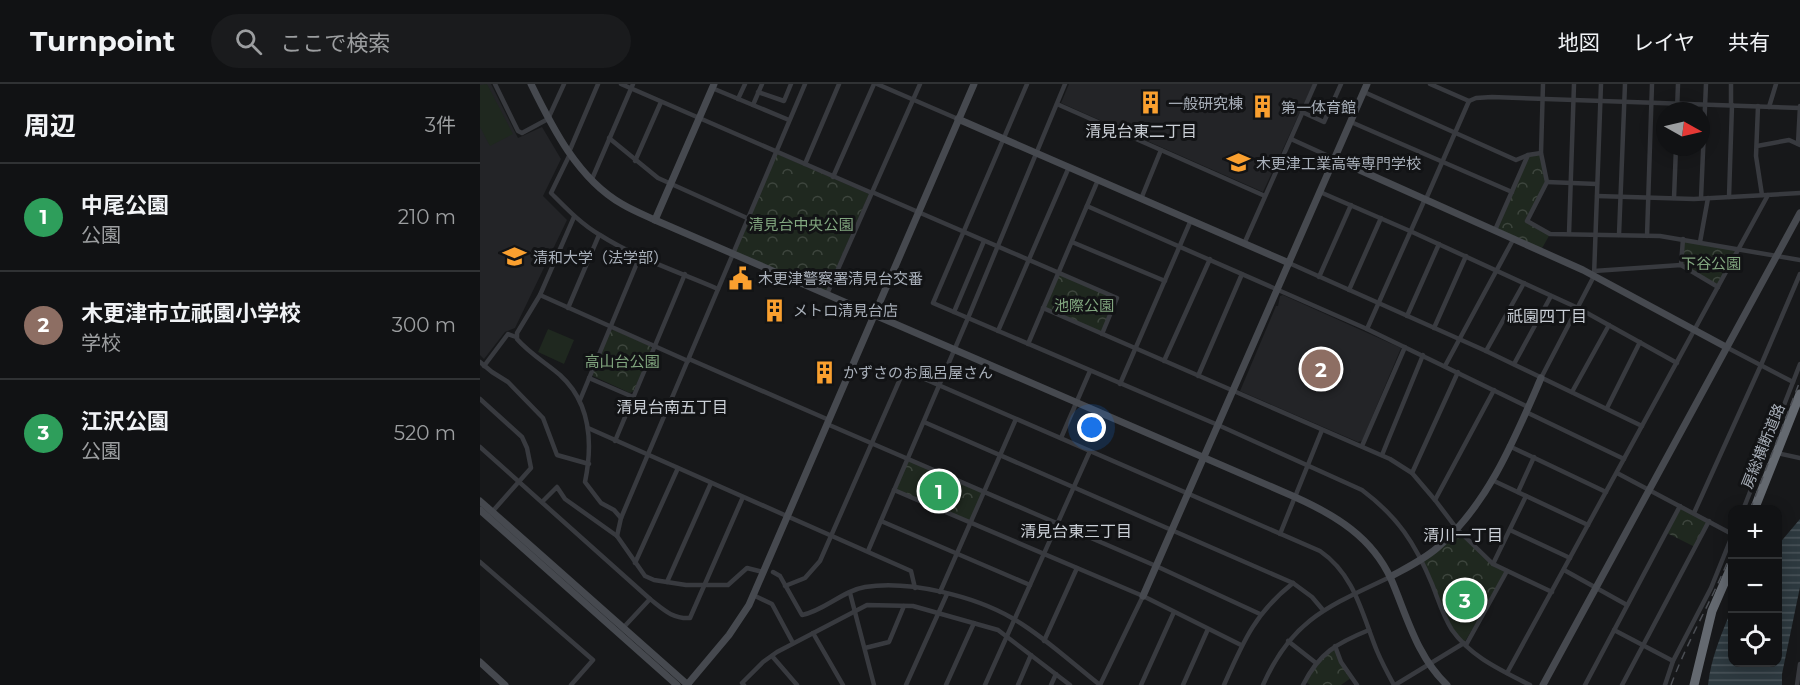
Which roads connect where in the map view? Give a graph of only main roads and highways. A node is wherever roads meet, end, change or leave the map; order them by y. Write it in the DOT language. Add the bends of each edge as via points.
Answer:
graph roads {
  1 [pos="1799,400"];
  2 [pos="1756,505"];
  3 [pos="1728,574"];
  4 [pos="1694,685"];
  1 -- 2 [label="highway, 房総横断道路"];
  3 -- 4 [label="highway" via="1712,611"];
}
